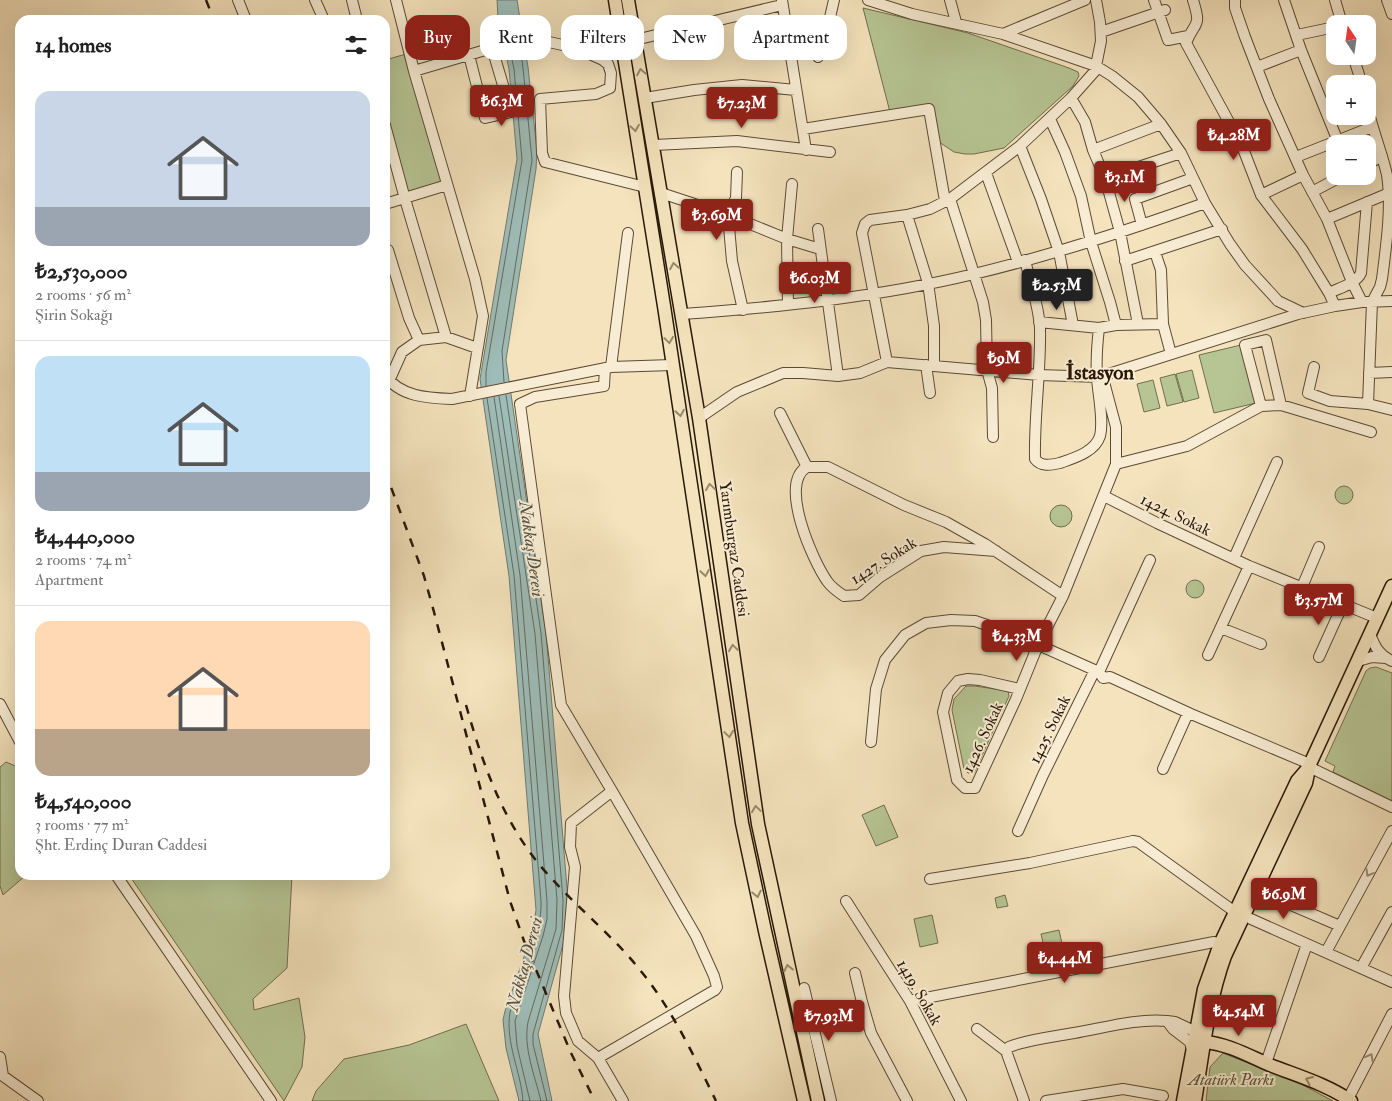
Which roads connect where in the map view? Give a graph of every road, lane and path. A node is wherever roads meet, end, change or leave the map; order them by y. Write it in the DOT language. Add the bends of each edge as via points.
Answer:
graph roads {
  1 [pos="238,0"];
  2 [pos="315,0"];
  3 [pos="352,0"];
  4 [pos="396,0"];
  5 [pos="628,0"];
  6 [pos="834,0"];
  7 [pos="868,0"];
  8 [pos="1085,0"];
  9 [pos="1096,0"];
  10 [pos="1154,0"];
  11 [pos="1193,0"];
  12 [pos="1235,0"];
  13 [pos="1284,0"];
  14 [pos="1335,0"];
  15 [pos="1387,0"];
  16 [pos="954,1"];
  17 [pos="782,2"];
  18 [pos="615,4"];
  19 [pos="1162,11"];
  20 [pos="1392,14"];
  21 [pos="244,15"];
  22 [pos="322,15"];
  23 [pos="356,15"];
  24 [pos="631,15"];
  25 [pos="831,15"];
  26 [pos="1339,15"];
  27 [pos="956,22"];
  28 [pos="1326,29"];
  29 [pos="1101,32"];
  30 [pos="1004,34"];
  31 [pos="1297,35"];
  32 [pos="1188,36"];
  33 [pos="644,38"];
  34 [pos="551,42"];
  35 [pos="1301,50"];
  36 [pos="470,59"];
  37 [pos="452,60"];
  38 [pos="499,60"];
  39 [pos="638,60"];
  40 [pos="1096,66"];
  41 [pos="1257,67"];
  42 [pos="414,71"];
  43 [pos="796,90"];
  44 [pos="645,98"];
  45 [pos="1071,98"];
  46 [pos="1050,119"];
  47 [pos="1161,124"];
  48 [pos="1372,127"];
  49 [pos="803,129"];
  50 [pos="1336,135"];
  51 [pos="1349,135"];
  52 [pos="390,144"];
  53 [pos="1326,144"];
  54 [pos="654,145"];
  55 [pos="1020,146"];
  56 [pos="806,150"];
  57 [pos="1093,150"];
  58 [pos="830,152"];
  59 [pos="1181,153"];
  60 [pos="1382,156"];
  61 [pos="1296,157"];
  62 [pos="1376,159"];
  63 [pos="737,172"];
  64 [pos="986,173"];
  65 [pos="1302,175"];
  66 [pos="1390,175"];
  67 [pos="1105,178"];
  68 [pos="1192,178"];
  69 [pos="792,184"];
  70 [pos="447,185"];
  71 [pos="1326,185"];
  72 [pos="645,187"];
  73 [pos="1312,192"];
  74 [pos="1389,193"];
  75 [pos="661,194"];
  76 [pos="1261,195"];
  77 [pos="405,199"];
  78 [pos="948,200"];
  79 [pos="1367,202"];
  80 [pos="390,203"];
  81 [pos="1205,203"];
  82 [pos="728,215"];
  83 [pos="907,215"];
  84 [pos="1327,219"];
  85 [pos="1142,225"];
  86 [pos="818,229"];
  87 [pos="1222,229"];
  88 [pos="1120,232"];
  89 [pos="628,233"];
  90 [pos="787,239"];
  91 [pos="1091,242"];
  92 [pos="820,249"];
  93 [pos="1058,252"];
  94 [pos="1155,252"];
  95 [pos="390,256"];
  96 [pos="1021,261"];
  97 [pos="1125,261"];
  98 [pos="974,274"];
  99 [pos="1352,282"];
  100 [pos="928,283"];
  101 [pos="874,293"];
  102 [pos="1329,293"];
  103 [pos="826,300"];
  104 [pos="1392,301"];
  105 [pos="1367,302"];
  106 [pos="788,304"];
  107 [pos="1334,306"];
  108 [pos="743,310"];
  109 [pos="1303,313"];
  110 [pos="682,314"];
  111 [pos="665,316"];
  112 [pos="1039,322"];
  113 [pos="1138,324"];
  114 [pos="1163,324"];
  115 [pos="1073,325"];
  116 [pos="1116,325"];
  117 [pos="1099,328"];
  118 [pos="446,336"];
  119 [pos="419,340"];
  120 [pos="477,348"];
  121 [pos="1171,354"];
  122 [pos="887,362"];
  123 [pos="672,364"];
  124 [pos="930,365"];
  125 [pos="608,367"];
  126 [pos="1314,367"];
  127 [pos="988,370"];
  128 [pos="1392,372"];
  129 [pos="390,373"];
  130 [pos="1369,373"];
  131 [pos="1039,375"];
  132 [pos="838,376"];
  133 [pos="390,380"];
  134 [pos="1101,380"];
  135 [pos="930,393"];
  136 [pos="470,396"];
  137 [pos="1368,404"];
  138 [pos="1281,405"];
  139 [pos="1261,406"];
  140 [pos="1392,410"];
  141 [pos="780,413"];
  142 [pos="700,418"];
  143 [pos="1371,432"];
  144 [pos="993,437"];
  145 [pos="1277,462"];
  146 [pos="1116,464"];
  147 [pos="808,467"];
  148 [pos="1104,496"];
  149 [pos="1319,547"];
  150 [pos="996,551"];
  151 [pos="1234,558"];
  152 [pos="1150,560"];
  153 [pos="1249,566"];
  154 [pos="1392,586"];
  155 [pos="1302,587"];
  156 [pos="1063,596"];
  157 [pos="1343,604"];
  158 [pos="1377,618"];
  159 [pos="1221,628"];
  160 [pos="1370,634"];
  161 [pos="1261,644"];
  162 [pos="1038,645"];
  163 [pos="1208,655"];
  164 [pos="1319,657"];
  165 [pos="1389,659"];
  166 [pos="1358,661"];
  167 [pos="1097,671"];
  168 [pos="1020,689"];
  169 [pos="0,704"];
  170 [pos="1188,713"];
  171 [pos="15,732"];
  172 [pos="871,742"];
  173 [pos="1309,766"];
  174 [pos="1163,769"];
  175 [pos="612,791"];
  176 [pos="1392,807"];
  177 [pos="1018,830"];
  178 [pos="1392,831"];
  179 [pos="930,879"];
  180 [pos="119,880"];
  181 [pos="1256,890"];
  182 [pos="846,901"];
  183 [pos="1392,912"];
  184 [pos="1243,915"];
  185 [pos="1340,926"];
  186 [pos="1220,944"];
  187 [pos="1306,944"];
  188 [pos="1326,952"];
  189 [pos="1361,968"];
  190 [pos="855,973"];
  191 [pos="1392,982"];
  192 [pos="804,988"];
  193 [pos="910,1001"];
  194 [pos="1392,1014"];
  195 [pos="1167,1021"];
  196 [pos="977,1030"];
  197 [pos="1200,1037"];
  198 [pos="1006,1051"];
  199 [pos="1192,1052"];
  200 [pos="0,1058"];
  201 [pos="598,1058"];
  202 [pos="1266,1063"];
  203 [pos="2,1078"];
  204 [pos="1163,1096"];
  205 [pos="1349,1100"];
  206 [pos="38,1101"];
  207 [pos="271,1101"];
  208 [pos="623,1101"];
  209 [pos="804,1101"];
  210 [pos="818,1101"];
  211 [pos="831,1101"];
  212 [pos="907,1101"];
  213 [pos="961,1101"];
  214 [pos="1024,1101"];
  215 [pos="1046,1101"];
  216 [pos="1183,1101"];
  217 [pos="1195,1101"];
  1 -- 21 [label="street"];
  2 -- 22 [label="street"];
  3 -- 23 [label="street"];
  4 -- 42 [label="street"];
  5 -- 24 [label="main road, Yarımburgaz Caddesi"];
  6 -- 25 [label="street"];
  7 -- 27 [label="street" via="912,14"];
  8 -- 30 [label="street"];
  9 -- 29 [label="street"];
  10 -- 19 [label="street"];
  11 -- 32 [label="street" via="1198,18 1196,27"];
  12 -- 41 [label="street"];
  13 -- 31 [label="street"];
  14 -- 26 [label="street"];
  15 -- 20 [label="street"];
  16 -- 27 [label="street"];
  17 -- 33 [label="street"];
  17 -- 43 [label="street"];
  18 -- 72 [label="main road, Yarımburgaz Caddesi, one-way"];
  19 -- 29 [label="street"];
  19 -- 32 [label="street" via="1168,40"];
  27 -- 30 [label="street"];
  28 -- 31 [label="street"];
  29 -- 40 [label="street"];
  30 -- 40 [label="street"];
  31 -- 35 [label="street"];
  32 -- 76 [label="street" via="1186,43 1242,146"];
  34 -- 72 [label="street" via="576,48 603,60 611,74 610,88 596,94 540,99 545,162"];
  35 -- 41 [label="street"];
  35 -- 50 [label="street"];
  36 -- 38 [label="street" via="485,118 511,112"];
  37 -- 42 [label="street"];
  44 -- 39 [label="main road, Yarımburgaz Caddesi, one-way"];
  40 -- 45 [label="street"];
  40 -- 47 [label="street" via="1138,97"];
  41 -- 61 [label="street"];
  42 -- 70 [label="street"];
  43 -- 44 [label="street" via="742,85"];
  43 -- 49 [label="street"];
  44 -- 54 [label="main road, Yarımburgaz Caddesi"];
  45 -- 46 [label="street"];
  45 -- 57 [label="street" via="1085,122"];
  46 -- 55 [label="street"];
  46 -- 91 [label="street" via="1081,196"];
  47 -- 57 [label="street"];
  47 -- 59 [label="street"];
  48 -- 51 [label="street"];
  48 -- 60 [label="street"];
  49 -- 56 [label="street"];
  49 -- 78 [label="street" via="928,109"];
  52 -- 77 [label="street"];
  53 -- 61 [label="street"];
  54 -- 56 [label="street" via="737,140"];
  54 -- 75 [label="main road, Yarımburgaz Caddesi"];
  55 -- 64 [label="street"];
  55 -- 93 [label="street"];
  56 -- 58 [label="street"];
  57 -- 67 [label="street"];
  59 -- 67 [label="street"];
  59 -- 68 [label="street"];
  60 -- 62 [label="street"];
  60 -- 66 [label="street"];
  61 -- 65 [label="street"];
  63 -- 82 [label="street" via="736,198"];
  64 -- 78 [label="street"];
  64 -- 96 [label="street"];
  65 -- 73 [label="street"];
  65 -- 76 [label="street"];
  66 -- 74 [label="street"];
  67 -- 88 [label="street"];
  68 -- 81 [label="street"];
  68 -- 85 [label="street" via="1135,199"];
  69 -- 90 [label="street"];
  70 -- 77 [label="street"];
  70 -- 120 [label="street" via="483,316"];
  71 -- 73 [label="street"];
  72 -- 111 [label="main road, Yarımburgaz Caddesi"];
  73 -- 84 [label="street"];
  74 -- 79 [label="street"];
  74 -- 105 [label="street" via="1382,279 1380,287"];
  75 -- 82 [label="street"];
  110 -- 75 [label="main road, Yarımburgaz Caddesi, one-way"];
  76 -- 102 [label="street" via="1302,249"];
  77 -- 80 [label="street"];
  77 -- 118 [label="street"];
  78 -- 83 [label="street"];
  78 -- 98 [label="street"];
  79 -- 84 [label="street"];
  79 -- 99 [label="street" via="1361,273"];
  81 -- 85 [label="street"];
  81 -- 87 [label="street"];
  82 -- 90 [label="street"];
  82 -- 108 [label="street" via="732,261"];
  83 -- 100 [label="street"];
  83 -- 101 [label="street" via="870,220 865,224 862,233"];
  84 -- 99 [label="street"];
  85 -- 88 [label="street"];
  86 -- 92 [label="street"];
  87 -- 94 [label="street"];
  87 -- 109 [label="street" via="1245,265 1278,301"];
  88 -- 91 [label="street"];
  88 -- 97 [label="street"];
  89 -- 125 [label="street"];
  90 -- 92 [label="street"];
  90 -- 106 [label="street"];
  91 -- 93 [label="street"];
  91 -- 116 [label="street"];
  92 -- 103 [label="street"];
  93 -- 96 [label="street"];
  93 -- 115 [label="street"];
  94 -- 97 [label="street"];
  94 -- 114 [label="street" via="1161,270"];
  95 -- 119 [label="street"];
  96 -- 98 [label="street"];
  96 -- 112 [label="street"];
  97 -- 113 [label="street"];
  98 -- 100 [label="street"];
  98 -- 127 [label="street" via="986,320"];
  99 -- 102 [label="street"];
  99 -- 105 [label="street"];
  100 -- 101 [label="street"];
  100 -- 124 [label="street" via="934,326"];
  101 -- 103 [label="street"];
  101 -- 122 [label="street"];
  102 -- 107 [label="street"];
  103 -- 106 [label="street"];
  103 -- 132 [label="street"];
  104 -- 105 [label="street"];
  105 -- 107 [label="street"];
  105 -- 130 [label="street"];
  106 -- 108 [label="street"];
  107 -- 109 [label="street"];
  108 -- 110 [label="street"];
  109 -- 121 [label="street"];
  110 -- 111 [label="main road"];
  110 -- 142 [label="main road, Yarımburgaz Caddesi"];
  111 -- 123 [label="main road, Yarımburgaz Caddesi, one-way"];
  112 -- 115 [label="street"];
  112 -- 131 [label="street"];
  113 -- 114 [label="street"];
  113 -- 116 [label="street"];
  114 -- 121 [label="street"];
  115 -- 117 [label="street"];
  116 -- 117 [label="street"];
  117 -- 134 [label="street"];
  118 -- 119 [label="street"];
  118 -- 120 [label="street"];
  119 -- 129 [label="street" via="402,352"];
  120 -- 136 [label="street"];
  121 -- 134 [label="street"];
  122 -- 124 [label="street"];
  122 -- 132 [label="street" via="860,373"];
  123 -- 125 [label="street"];
  123 -- 209 [label="main road, Yarımburgaz Caddesi, one-way" via="742,823"];
  124 -- 127 [label="street"];
  124 -- 135 [label="street"];
  125 -- 136 [label="street"];
  125 -- 175 [label="street" via="604,386 535,397 520,404 562,705"];
  126 -- 137 [label="street" via="1308,393 1330,400"];
  127 -- 131 [label="street"];
  127 -- 144 [label="street" via="992,388"];
  128 -- 130 [label="street"];
  130 -- 137 [label="street"];
  131 -- 134 [label="street"];
  131 -- 134 [label="street" via="1035,459 1040,464 1052,465 1076,458 1091,449 1100,437"];
  132 -- 142 [label="street" via="783,373 737,392"];
  133 -- 136 [label="street" via="408,394 452,399"];
  134 -- 146 [label="street, 1426. Sokak" via="1116,427"];
  137 -- 140 [label="street"];
  138 -- 139 [label="street"];
  138 -- 139 [label="street" via="1266,340 1245,345"];
  138 -- 143 [label="street"];
  139 -- 146 [label="street" via="1187,446"];
  141 -- 147 [label="street"];
  210 -- 142 [label="main road, Yarımburgaz Caddesi, one-way" via="758,824"];
  145 -- 151 [label="street"];
  146 -- 148 [label="street, 1426. Sokak"];
  147 -- 150 [label="street, 1427. Sokak" via="828,467 946,522"];
  147 -- 150 [label="street, 1427. Sokak" via="800,474 795,488 807,542 827,582 844,596 859,595 880,577 931,548"];
  148 -- 151 [label="street, 1424. Sokak"];
  148 -- 156 [label="street, 1426. Sokak"];
  149 -- 155 [label="street"];
  150 -- 156 [label="street, 1427. Sokak"];
  151 -- 153 [label="street, 1424. Sokak"];
  152 -- 167 [label="street, 1425. Sokak"];
  153 -- 155 [label="street, 1424. Sokak"];
  153 -- 159 [label="street"];
  154 -- 158 [label="main road"];
  155 -- 157 [label="street, 1424. Sokak"];
  156 -- 162 [label="street, 1426. Sokak"];
  157 -- 158 [label="street, 1424. Sokak"];
  157 -- 164 [label="street"];
  158 -- 160 [label="main road"];
  159 -- 161 [label="street"];
  159 -- 163 [label="street"];
  160 -- 165 [label="street" via="1376,648"];
  160 -- 166 [label="main road"];
  162 -- 167 [label="street"];
  162 -- 168 [label="street, 1426. Sokak"];
  162 -- 172 [label="street" via="975,621 926,623 905,635 884,660 876,690"];
  165 -- 166 [label="street" via="1372,657"];
  166 -- 173 [label="main road"];
  167 -- 170 [label="street" via="1106,671 1110,677"];
  167 -- 177 [label="street, 1425. Sokak"];
  168 -- 168 [label="street, 1426. Sokak" via="975,788 965,788 957,780 943,712 948,693 958,680 968,679"];
  169 -- 171 [label="street"];
  170 -- 173 [label="street"];
  170 -- 174 [label="street"];
  173 -- 176 [label="street"];
  173 -- 181 [label="main road" via="1306,783"];
  173 -- 184 [label="main road" via="1297,780"];
  175 -- 201 [label="street" via="571,823 570,847 575,867 564,996 566,1013 578,1041"];
  175 -- 201 [label="street" via="696,936 716,987"];
  178 -- 185 [label="street, one-way"];
  179 -- 184 [label="street" via="1133,841"];
  180 -- 207 [label="street"];
  181 -- 184 [label="main road"];
  181 -- 185 [label="street"];
  182 -- 193 [label="street, 1419. Sokak"];
  183 -- 189 [label="street"];
  184 -- 186 [label="main road"];
  184 -- 187 [label="street"];
  184 -- 197 [label="main road" via="1220,972 1207,1023"];
  185 -- 188 [label="street"];
  186 -- 193 [label="street" via="1214,942"];
  186 -- 197 [label="main road" via="1204,989"];
  187 -- 188 [label="street"];
  187 -- 202 [label="street"];
  188 -- 189 [label="street"];
  189 -- 191 [label="street"];
  190 -- 212 [label="street" via="871,1033"];
  192 -- 211 [label="street"];
  193 -- 213 [label="street, 1419. Sokak"];
  205 -- 194 [label="street, one-way"];
  195 -- 197 [label="street" via="1175,1022"];
  195 -- 198 [label="street" via="1141,1022 1042,1039 1014,1045"];
  195 -- 199 [label="street" via="1190,1042"];
  196 -- 198 [label="street"];
  197 -- 199 [label="main road"];
  197 -- 202 [label="main road"];
  197 -- 217 [label="main road"];
  198 -- 214 [label="street"];
  199 -- 216 [label="main road"];
  200 -- 203 [label="street"];
  201 -- 208 [label="street"];
  205 -- 202 [label="main road, one-way"];
  203 -- 206 [label="street"];
  204 -- 215 [label="street" via="1123,1089"];
}
